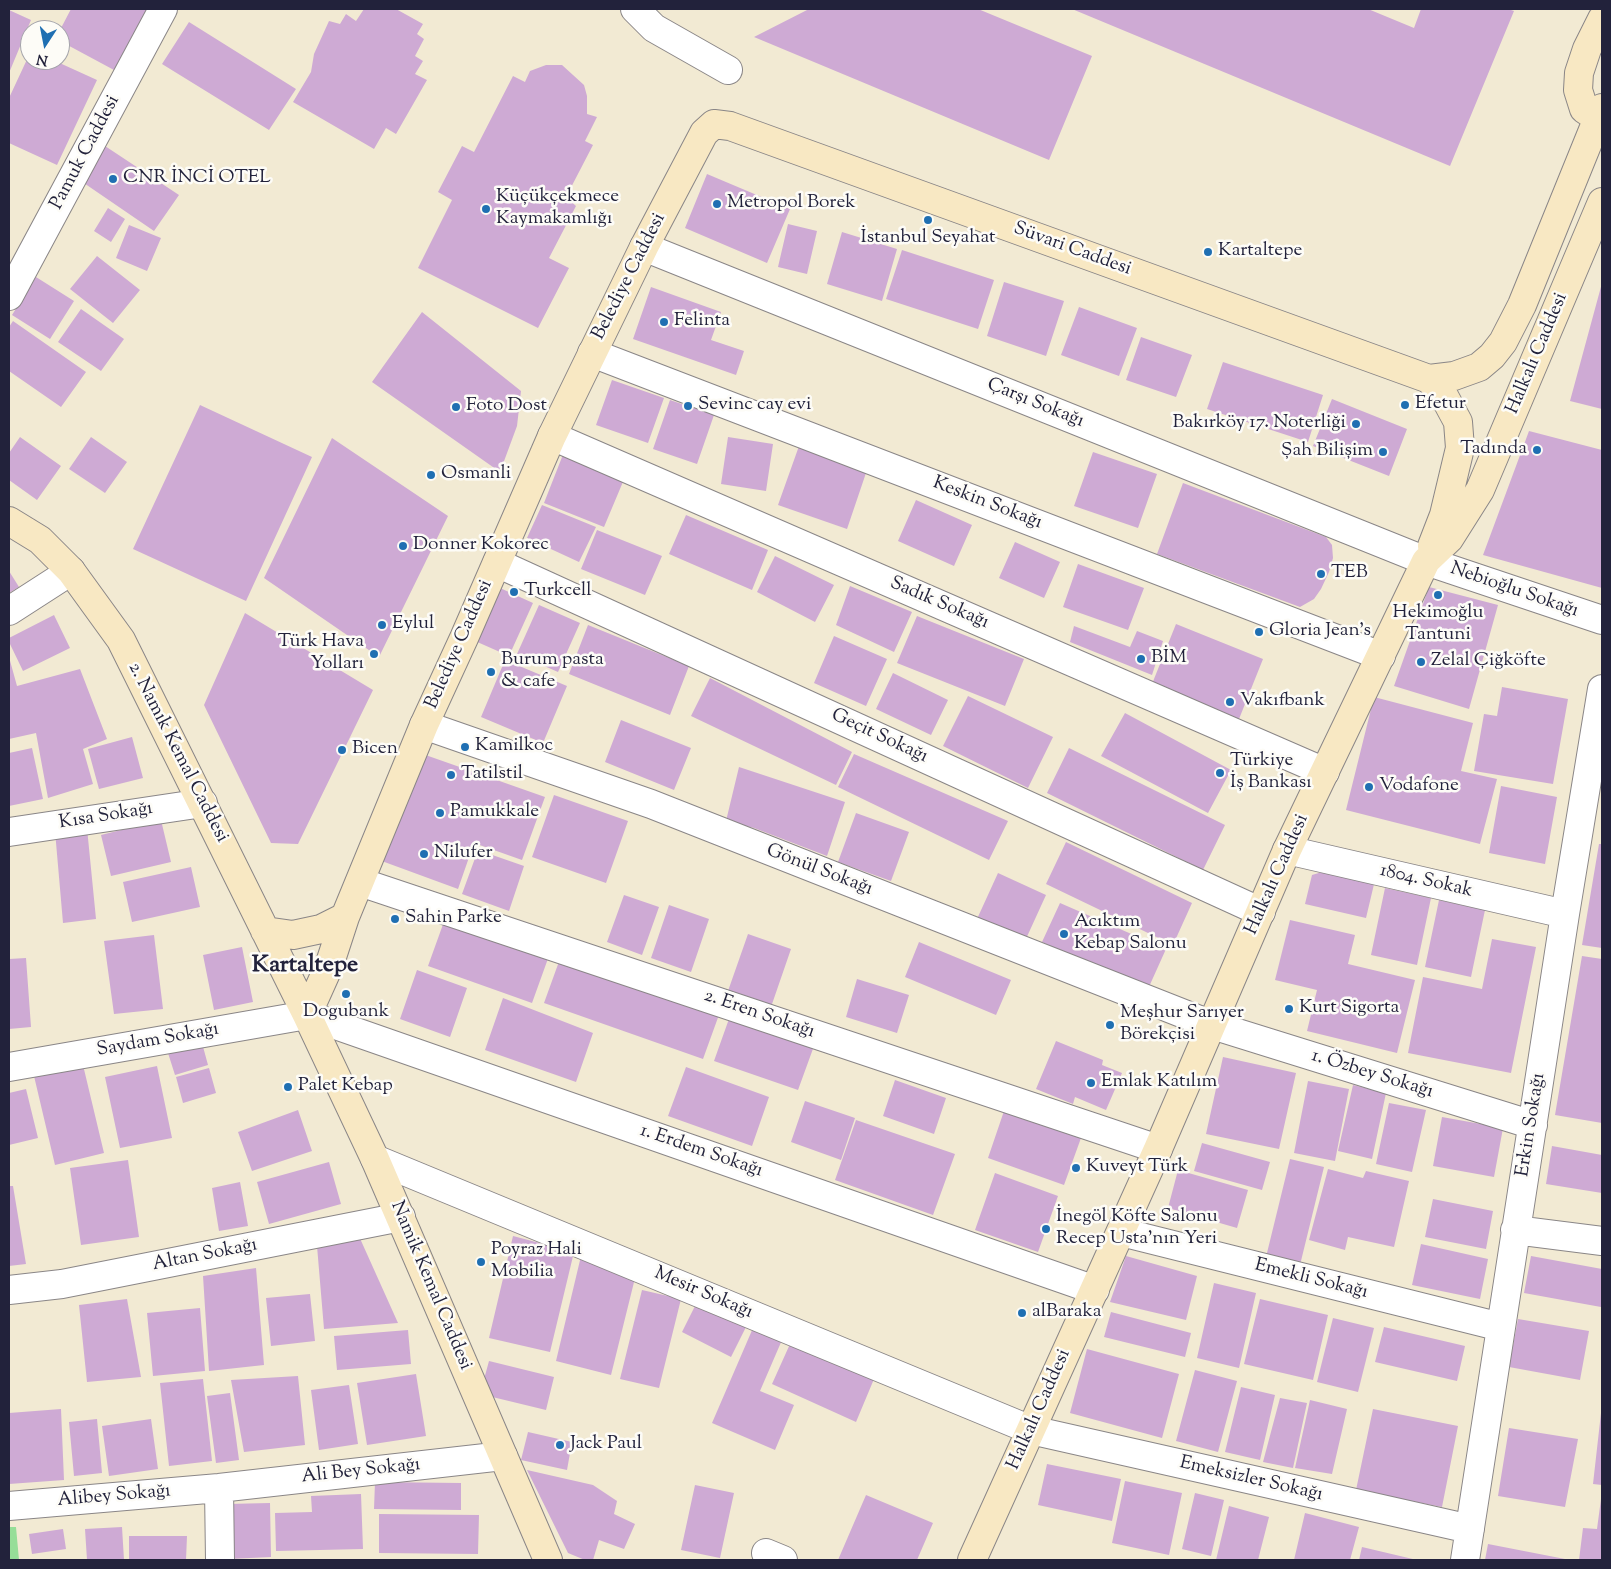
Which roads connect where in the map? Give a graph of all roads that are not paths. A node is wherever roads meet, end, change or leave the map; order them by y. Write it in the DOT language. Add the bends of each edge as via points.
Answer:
graph roads {
  1 [pos="163,9"];
  2 [pos="635,9"];
  3 [pos="1602,19"];
  4 [pos="728,70"];
  5 [pos="1601,116"];
  6 [pos="714,124"];
  7 [pos="1602,202"];
  8 [pos="644,247"];
  9 [pos="17,260"];
  10 [pos="9,296"];
  11 [pos="592,353"];
  12 [pos="1429,379"];
  13 [pos="552,436"];
  14 [pos="9,521"];
  15 [pos="1426,561"];
  16 [pos="497,563"];
  17 [pos="71,571"];
  18 [pos="9,611"];
  19 [pos="1602,620"];
  20 [pos="1381,656"];
  21 [pos="1602,690"];
  22 [pos="424,726"];
  23 [pos="1325,772"];
  24 [pos="203,802"];
  25 [pos="9,832"];
  26 [pos="1287,850"];
  27 [pos="360,882"];
  28 [pos="1261,912"];
  29 [pos="1565,914"];
  30 [pos="345,918"];
  31 [pos="265,931"];
  32 [pos="307,1015"];
  33 [pos="1212,1025"];
  34 [pos="9,1067"];
  35 [pos="1533,1125"];
  36 [pos="1158,1149"];
  37 [pos="376,1160"];
  38 [pos="400,1218"];
  39 [pos="1515,1230"];
  40 [pos="1121,1232"];
  41 [pos="1602,1241"];
  42 [pos="9,1290"];
  43 [pos="1095,1290"];
  44 [pos="1501,1327"];
  45 [pos="1031,1430"];
  46 [pos="504,1456"];
  47 [pos="219,1488"];
  48 [pos="9,1506"];
  49 [pos="1470,1529"];
  50 [pos="220,1560"];
  51 [pos="548,1560"];
  52 [pos="972,1560"];
  53 [pos="1465,1560"];
  1 -- 9 [label="street, Pamuk Caddesi"];
  2 -- 4 [label="street" via="654,28"];
  3 -- 5 [label="main road" via="1587,49 1579,73 1578,90 1584,109"];
  5 -- 12 [label="main road, Halkalı Caddesi" via="1522,305 1503,342 1479,367 1454,376"];
  6 -- 8 [label="main road, Belediye Caddesi" via="704,133"];
  6 -- 12 [label="main road, Süvari Caddesi" via="730,126"];
  7 -- 15 [label="main road, Halkalı Caddesi" via="1480,490 1449,538"];
  8 -- 11 [label="main road, Belediye Caddesi"];
  8 -- 15 [label="street, Çarşı Sokağı"];
  9 -- 10 [label="street, Pamuk Caddesi"];
  11 -- 13 [label="main road, Belediye Caddesi"];
  11 -- 20 [label="street, Keskin Sokağı"];
  12 -- 15 [label="main road" via="1444,396 1458,422 1460,448 1444,515"];
  13 -- 16 [label="main road, Belediye Caddesi"];
  13 -- 23 [label="street, Sadık Sokağı"];
  14 -- 17 [label="main road, 2. Namık Kemal Caddesi" via="40,540"];
  15 -- 19 [label="street, Nebioğlu Sokağı"];
  15 -- 20 [label="main road, Halkalı Caddesi"];
  16 -- 22 [label="main road, Belediye Caddesi"];
  16 -- 28 [label="street, Geçit Sokağı"];
  17 -- 18 [label="street"];
  17 -- 24 [label="main road, 2. Namık Kemal Caddesi" via="121,640"];
  20 -- 23 [label="main road, Halkalı Caddesi"];
  21 -- 29 [label="street, Erkin Sokağı"];
  22 -- 27 [label="main road, Belediye Caddesi"];
  22 -- 33 [label="street, Gönül Sokağı" via="651,804"];
  23 -- 26 [label="main road, Halkalı Caddesi"];
  24 -- 25 [label="street, Kısa Sokağı"];
  24 -- 31 [label="main road, 2. Namık Kemal Caddesi"];
  26 -- 28 [label="main road, Halkalı Caddesi"];
  26 -- 29 [label="street, 1804. Sokak"];
  27 -- 30 [label="main road, Belediye Caddesi"];
  27 -- 36 [label="street, 2. Eren Sokağı"];
  28 -- 33 [label="main road, Halkalı Caddesi"];
  29 -- 35 [label="street, Erkin Sokağı"];
  30 -- 31 [label="main road" via="321,929 293,935"];
  30 -- 32 [label="main road, Belediye Caddesi" via="329,966"];
  31 -- 32 [label="main road, 2. Namık Kemal Caddesi"];
  32 -- 34 [label="street, Saydam Sokağı"];
  32 -- 37 [label="main road, Namik Kemal Caddesi"];
  32 -- 43 [label="street, 1. Erdem Sokağı"];
  33 -- 35 [label="street, 1. Özbey Sokağı"];
  33 -- 36 [label="main road, Halkalı Caddesi"];
  35 -- 39 [label="street, Erkin Sokağı"];
  36 -- 40 [label="main road, Halkalı Caddesi"];
  37 -- 38 [label="main road, Namik Kemal Caddesi"];
  37 -- 45 [label="street, Mesir Sokağı"];
  38 -- 42 [label="street, Altan Sokağı" via="62,1284"];
  38 -- 46 [label="main road, Namik Kemal Caddesi"];
  39 -- 41 [label="street"];
  39 -- 44 [label="street, Erkin Sokağı"];
  40 -- 43 [label="main road, Halkalı Caddesi"];
  40 -- 44 [label="street, Emekli Sokağı"];
  43 -- 45 [label="main road, Halkalı Caddesi"];
  44 -- 49 [label="street, Erkin Sokağı"];
  45 -- 49 [label="street, Emeksizler Sokağı"];
  45 -- 52 [label="main road, Halkalı Caddesi"];
  46 -- 47 [label="street, Ali Bey Sokağı"];
  46 -- 51 [label="main road, Namik Kemal Caddesi"];
  47 -- 48 [label="street, Alibey Sokağı"];
  47 -- 50 [label="street"];
  49 -- 53 [label="street, Erkin Sokağı"];
}
